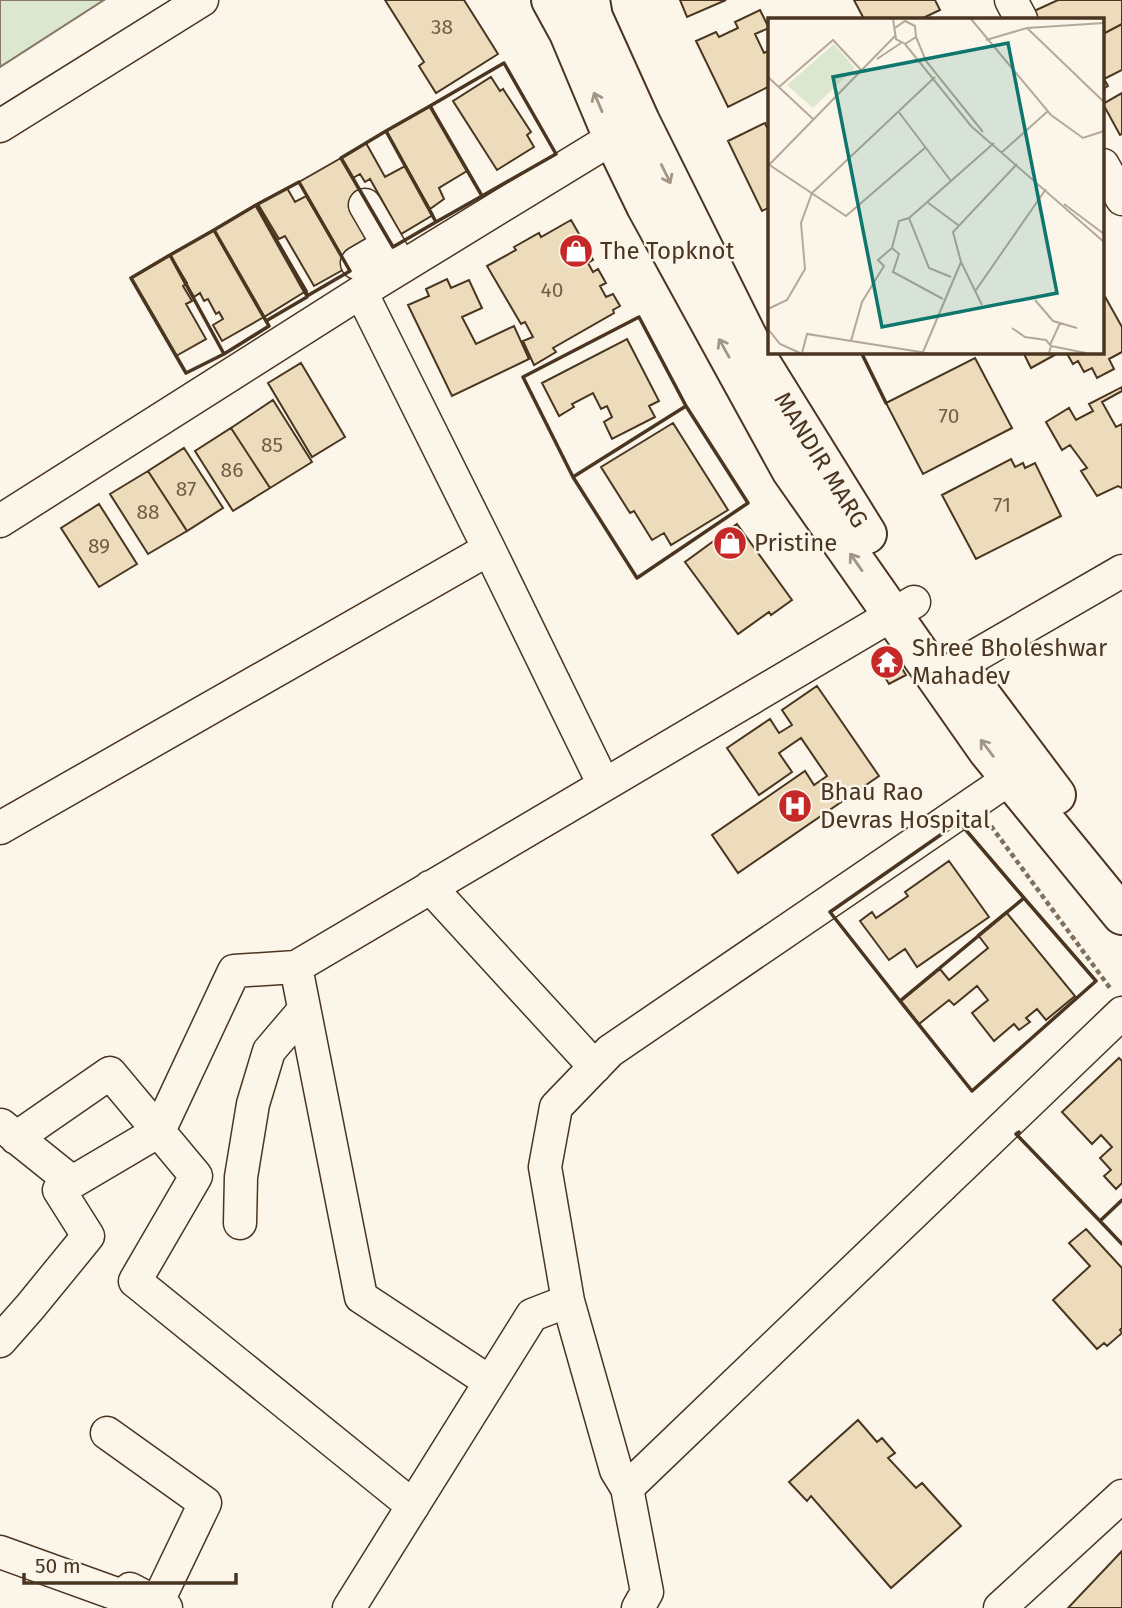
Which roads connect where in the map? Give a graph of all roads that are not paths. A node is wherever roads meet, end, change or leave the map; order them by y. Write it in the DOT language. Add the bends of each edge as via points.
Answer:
graph roads {
  1 [pos="551,0"];
  2 [pos="590,0"];
  3 [pos="1011,0"];
  4 [pos="194,2"];
  5 [pos="1020,18"];
  6 [pos="0,126"];
  7 [pos="626,129"];
  8 [pos="1104,166"];
  9 [pos="1122,199"];
  10 [pos="365,205"];
  11 [pos="394,256"];
  12 [pos="359,277"];
  13 [pos="0,521"];
  14 [pos="489,549"];
  15 [pos="1122,571"];
  16 [pos="903,609"];
  17 [pos="948,672"];
  18 [pos="1021,770"];
  19 [pos="604,785"];
  20 [pos="0,828"];
  21 [pos="1122,880"];
  22 [pos="430,887"];
  23 [pos="1122,915"];
  24 [pos="296,967"];
  25 [pos="1118,1003"];
  26 [pos="304,1010"];
  27 [pos="595,1067"];
  28 [pos="8,1131"];
  29 [pos="159,1131"];
  30 [pos="72,1182"];
  31 [pos="240,1223"];
  32 [pos="568,1301"];
  33 [pos="0,1341"];
  34 [pos="490,1382"];
  35 [pos="107,1433"];
  36 [pos="627,1488"];
  37 [pos="1122,1496"];
  38 [pos="413,1506"];
  39 [pos="0,1552"];
  40 [pos="643,1600"];
  41 [pos="162,1606"];
  42 [pos="349,1608"];
  43 [pos="1000,1608"];
  7 -- 1 [label="main road, one-way"];
  2 -- 7 [label="main road"];
  3 -- 5 [label="street"];
  4 -- 6 [label="street"];
  7 -- 11 [label="street"];
  7 -- 16 [label="main road" via="646,206 791,470"];
  8 -- 9 [label="street"];
  10 -- 11 [label="street"];
  11 -- 12 [label="street"];
  12 -- 13 [label="street"];
  12 -- 14 [label="street"];
  14 -- 19 [label="street"];
  14 -- 20 [label="street"];
  15 -- 17 [label="street"];
  16 -- 17 [label="main road"];
  16 -- 19 [label="street"];
  17 -- 18 [label="main road" via="988,751"];
  18 -- 21 [label="main road"];
  18 -- 23 [label="main road"];
  18 -- 27 [label="street" via="610,1051"];
  19 -- 22 [label="street"];
  22 -- 24 [label="street"];
  22 -- 27 [label="street"];
  24 -- 26 [label="street"];
  24 -- 29 [label="street" via="234,971"];
  25 -- 36 [label="street"];
  26 -- 31 [label="street" via="269,1051 253,1104"];
  26 -- 34 [label="street" via="361,1297"];
  27 -- 32 [label="street" via="556,1107 545,1167"];
  28 -- 29 [label="street" via="110,1073"];
  28 -- 30 [label="street"];
  29 -- 30 [label="street"];
  29 -- 38 [label="street" via="196,1176 135,1281"];
  30 -- 33 [label="street" via="60,1190 88,1236"];
  32 -- 34 [label="street" via="532,1315"];
  32 -- 36 [label="street" via="616,1470"];
  34 -- 38 [label="street"];
  35 -- 41 [label="street" via="205,1503"];
  36 -- 40 [label="street"];
  37 -- 43 [label="street"];
  38 -- 42 [label="street"];
  39 -- 41 [label="street" via="122,1596 130,1588"];
}
